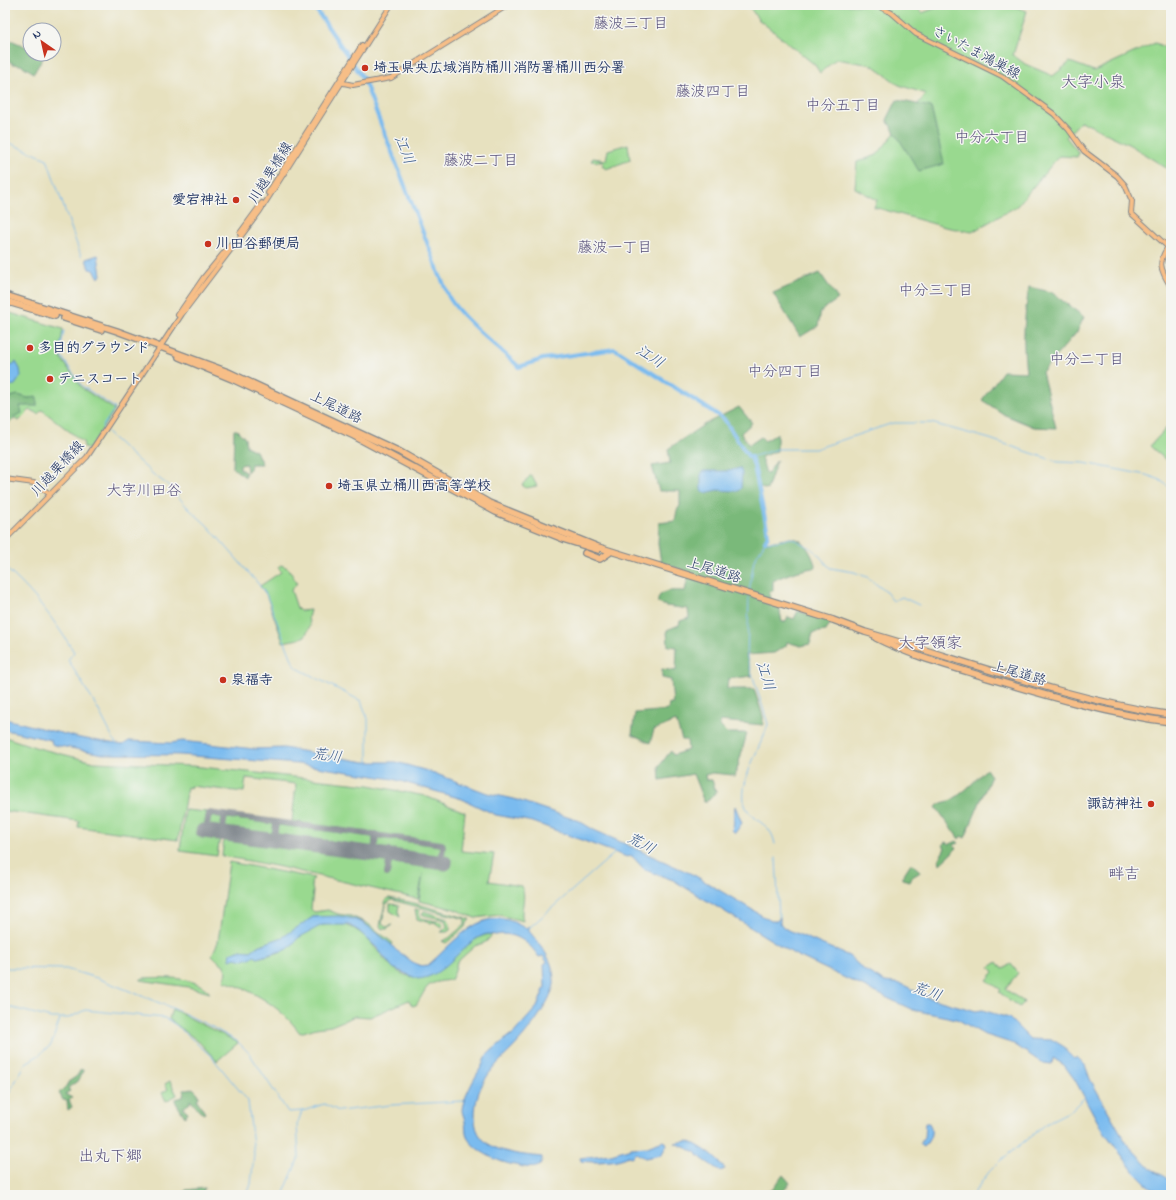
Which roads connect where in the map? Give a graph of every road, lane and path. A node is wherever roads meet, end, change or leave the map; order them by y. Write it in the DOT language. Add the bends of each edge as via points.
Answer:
graph roads {
  1 [pos="390,5"];
  2 [pos="508,5"];
  3 [pos="876,5"];
  4 [pos="340,83"];
  5 [pos="1171,242"];
  6 [pos="1168,247"];
  7 [pos="1171,287"];
  8 [pos="5,296"];
  9 [pos="5,300"];
  10 [pos="158,348"];
  11 [pos="5,479"];
  12 [pos="50,494"];
  13 [pos="5,540"];
  14 [pos="585,553"];
  15 [pos="609,553"];
  16 [pos="648,563"];
  17 [pos="865,632"];
  18 [pos="1171,715"];
  19 [pos="1171,722"];
  1 -- 4 [label="main road, 川越栗橋線"];
  2 -- 4 [label="main road" via="396,76 366,83"];
  3 -- 6 [label="main road, さいたま鴻巣線" via="892,13 916,34 1002,76 1054,114 1084,151 1121,180 1131,198 1130,213"];
  4 -- 10 [label="main road, 川越栗橋線" via="261,205 197,288"];
  5 -- 6 [label="main road"];
  6 -- 7 [label="main road" via="1162,255 1160,264"];
  8 -- 10 [label="highway, 上尾道路"];
  9 -- 10 [label="highway, 上尾道路"];
  10 -- 12 [label="main road, 川越栗橋線" via="83,461"];
  10 -- 15 [label="highway, 上尾道路" via="232,379 354,436 496,512 566,540"];
  10 -- 16 [label="highway, 上尾道路" via="228,372 330,418 400,452 501,508 598,547"];
  11 -- 12 [label="main road" via="34,483"];
  12 -- 13 [label="main road, 川越栗橋線"];
  14 -- 15 [label="highway" via="600,559"];
  15 -- 16 [label="highway, 上尾道路"];
  16 -- 17 [label="highway, 上尾道路"];
  17 -- 18 [label="highway, 上尾道路" via="1088,699"];
  17 -- 19 [label="highway, 上尾道路" via="914,655 1006,683 1084,705"];
}
